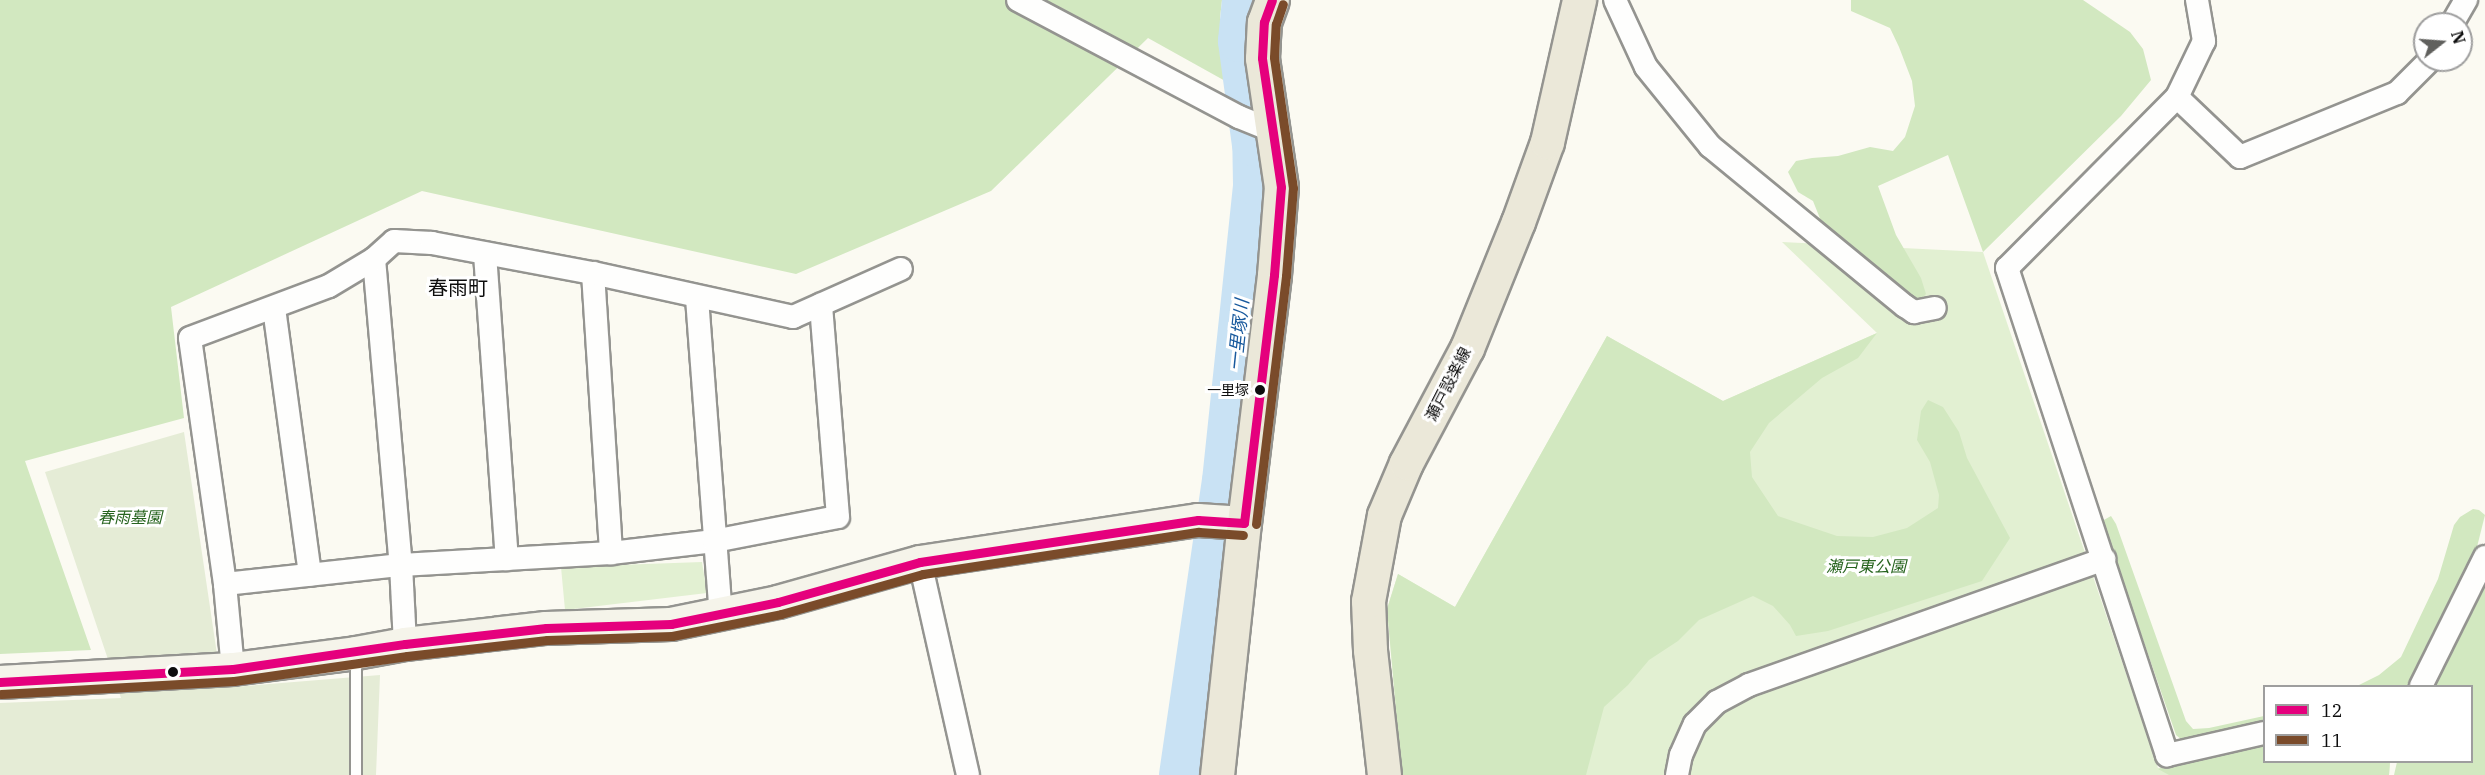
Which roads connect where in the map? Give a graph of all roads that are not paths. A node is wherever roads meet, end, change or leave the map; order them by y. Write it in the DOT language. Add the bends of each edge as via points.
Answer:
graph roads {
  1 [pos="1018,0"];
  2 [pos="1272,0"];
  3 [pos="1579,0"];
  4 [pos="1615,0"];
  5 [pos="2197,0"];
  6 [pos="2418,72"];
  7 [pos="2176,97"];
  8 [pos="1271,130"];
  9 [pos="485,254"];
  10 [pos="374,259"];
  11 [pos="901,269"];
  12 [pos="593,273"];
  13 [pos="697,298"];
  14 [pos="821,305"];
  15 [pos="274,308"];
  16 [pos="1935,308"];
  17 [pos="1244,523"];
  18 [pos="714,541"];
  19 [pos="611,553"];
  20 [pos="2485,557"];
  21 [pos="2104,559"];
  22 [pos="507,560"];
  23 [pos="920,562"];
  24 [pos="401,565"];
  25 [pos="310,575"];
  26 [pos="225,584"];
  27 [pos="721,616"];
  28 [pos="405,644"];
  29 [pos="356,653"];
  30 [pos="233,669"];
  31 [pos="0,682"];
  32 [pos="2422,685"];
  33 [pos="2263,733"];
  34 [pos="356,775"];
  35 [pos="968,775"];
  36 [pos="1217,775"];
  37 [pos="1384,775"];
  38 [pos="1677,775"];
  1 -- 8 [label="street" via="1239,117"];
  2 -- 8 [label="main road" via="1264,22 1262,58"];
  3 -- 37 [label="main road, 瀬戸設楽線" via="1547,142 1518,222 1467,348 1406,463 1384,515 1368,601"];
  4 -- 16 [label="street" via="1646,67 1710,146 1905,306 1914,312"];
  5 -- 7 [label="street" via="2204,41"];
  6 -- 7 [label="street" via="2397,93 2240,156"];
  7 -- 21 [label="street" via="2007,268"];
  8 -- 17 [label="main road" via="1281,187"];
  9 -- 10 [label="street" via="432,243 394,241"];
  9 -- 12 [label="street"];
  9 -- 22 [label="street"];
  10 -- 15 [label="street" via="329,286"];
  10 -- 24 [label="street"];
  11 -- 14 [label="street"];
  12 -- 13 [label="street"];
  12 -- 19 [label="street"];
  13 -- 14 [label="street" via="793,318"];
  13 -- 18 [label="street"];
  14 -- 18 [label="street" via="838,517"];
  15 -- 25 [label="street"];
  15 -- 26 [label="street" via="190,338"];
  17 -- 23 [label="street" via="1198,520"];
  17 -- 36 [label="main road"];
  18 -- 19 [label="street"];
  18 -- 27 [label="street"];
  19 -- 22 [label="street"];
  20 -- 32 [label="street"];
  21 -- 33 [label="street" via="2167,755"];
  21 -- 38 [label="street" via="1749,685 1717,702 1695,724"];
  22 -- 24 [label="street"];
  23 -- 27 [label="street"];
  23 -- 35 [label="street"];
  24 -- 25 [label="street"];
  24 -- 28 [label="street"];
  25 -- 26 [label="street"];
  26 -- 30 [label="street"];
  27 -- 28 [label="street" via="671,624 546,628"];
  28 -- 29 [label="street"];
  29 -- 30 [label="street"];
  29 -- 34 [label="lane"];
  30 -- 31 [label="street"];
}
